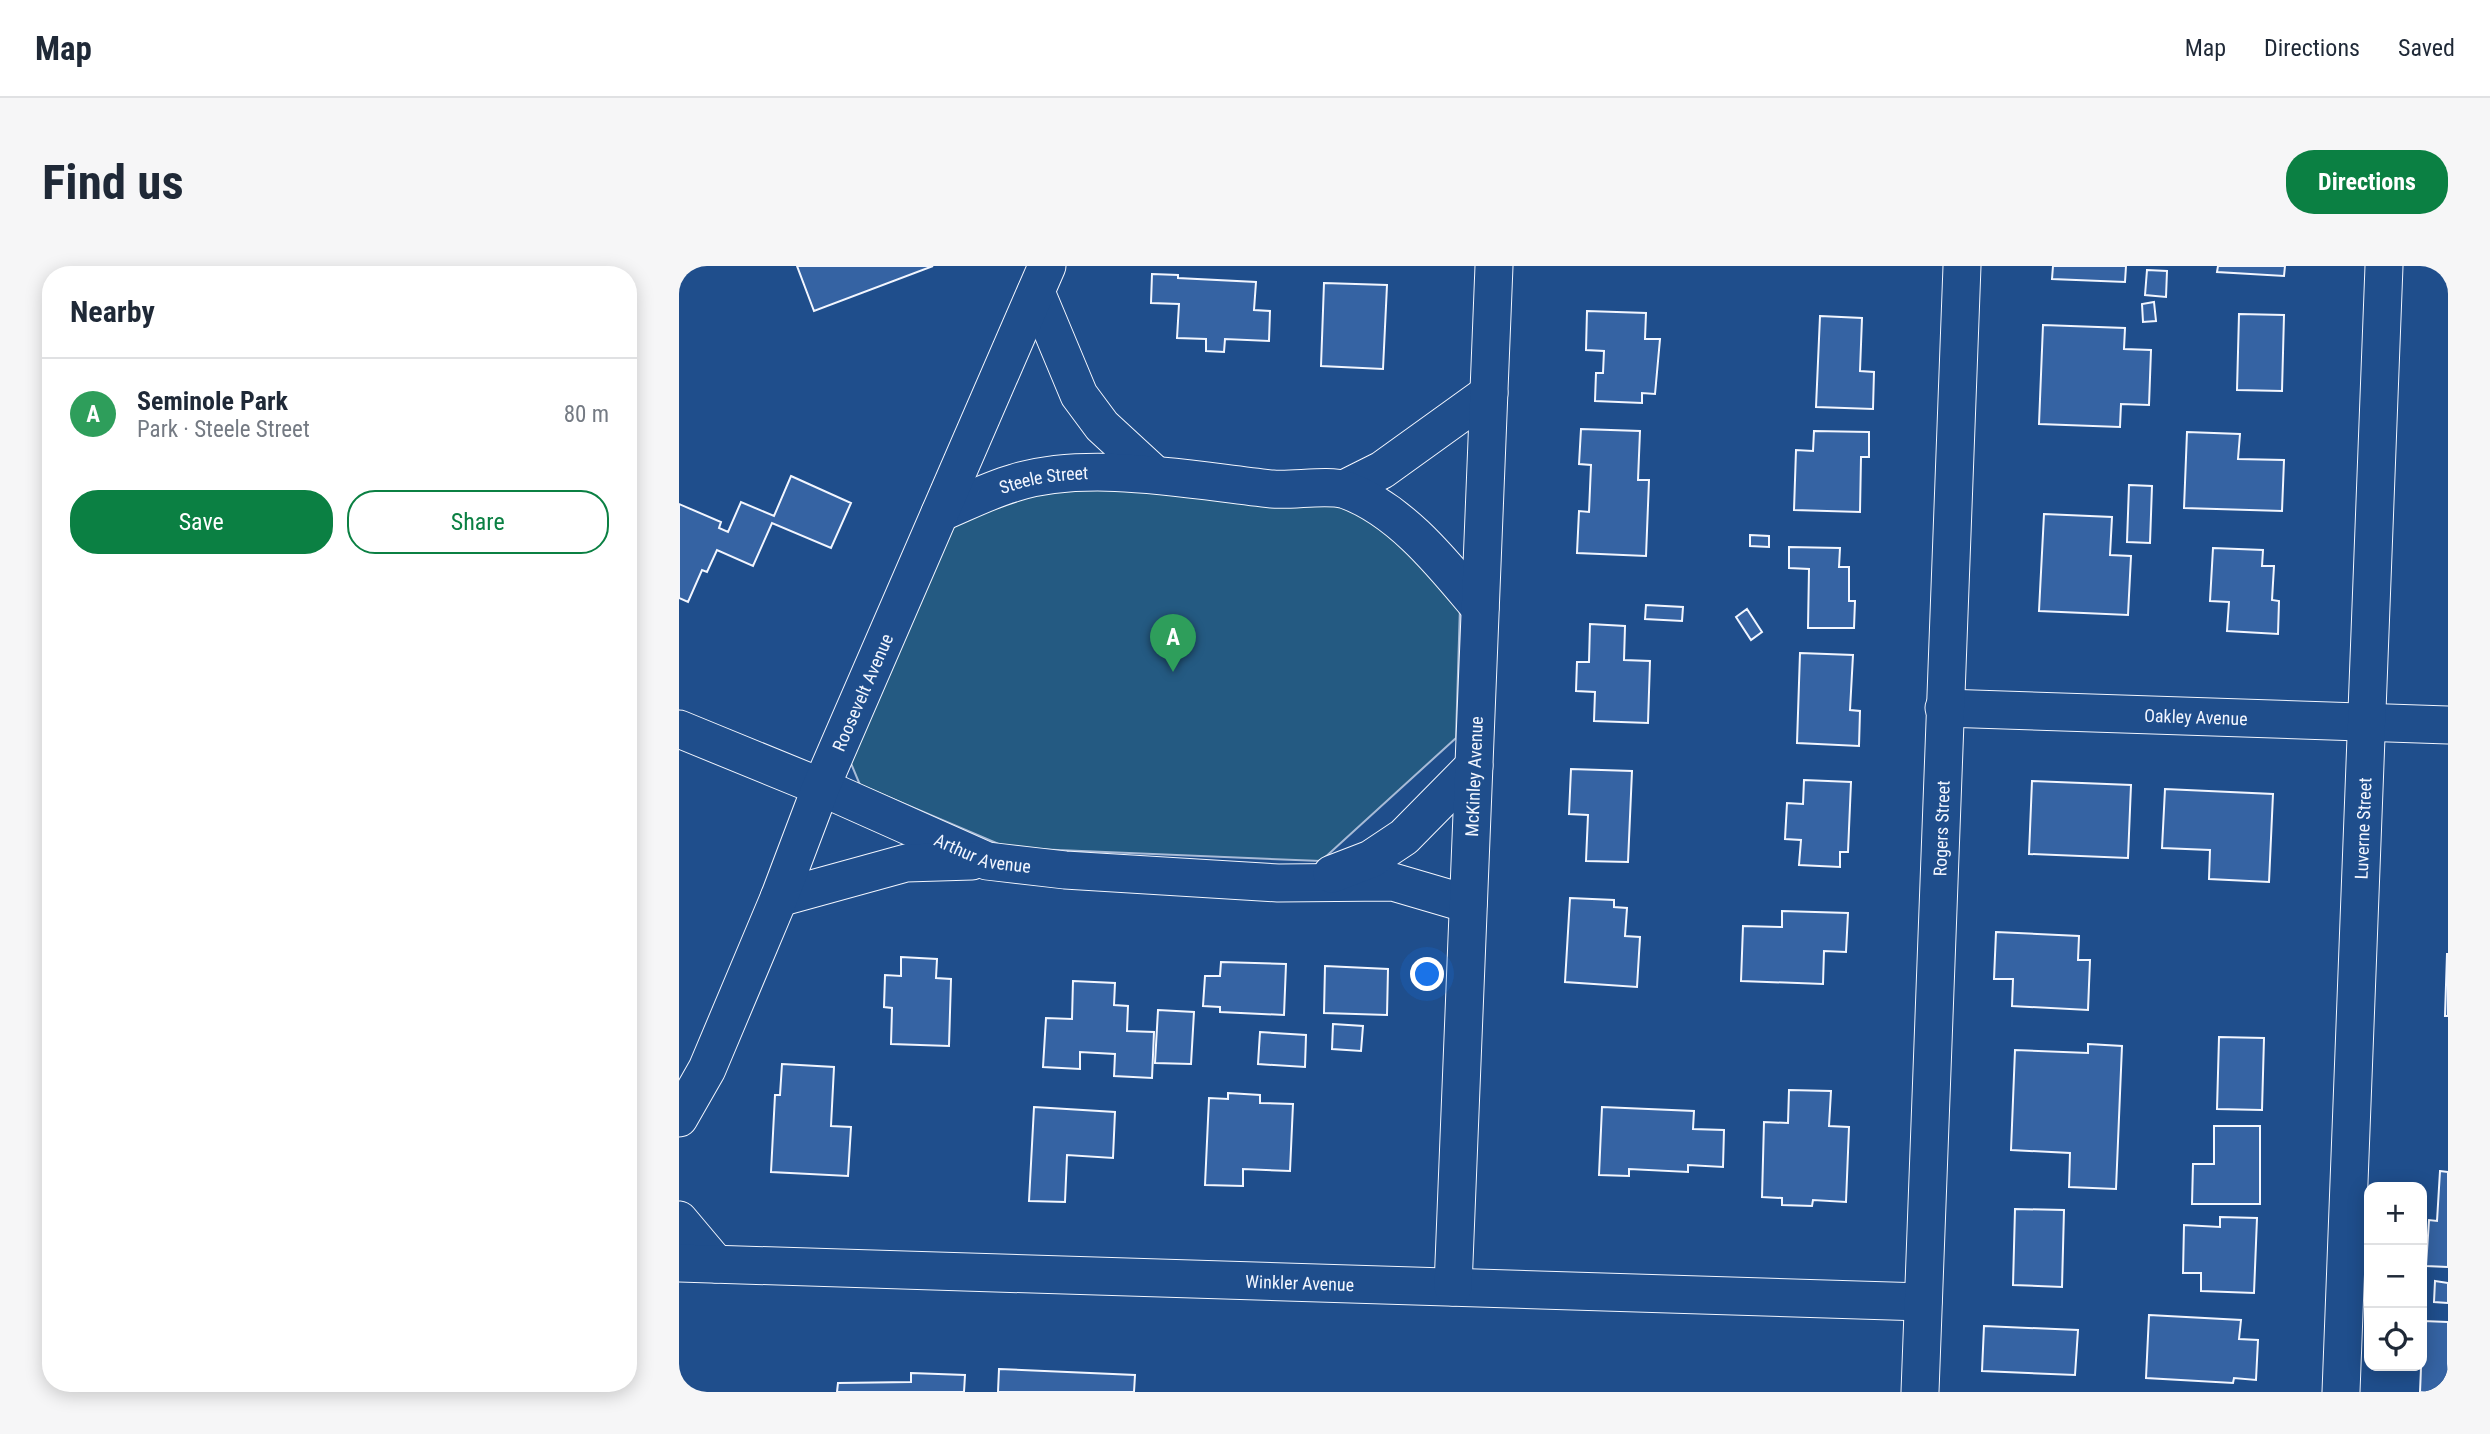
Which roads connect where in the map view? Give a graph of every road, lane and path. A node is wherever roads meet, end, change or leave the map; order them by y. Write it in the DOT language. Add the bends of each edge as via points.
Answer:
graph roads {
  1 [pos="1494,266"];
  2 [pos="1962,266"];
  3 [pos="2384,266"];
  4 [pos="1041,279"];
  5 [pos="1489,393"];
  6 [pos="1153,473"];
  7 [pos="1344,489"];
  8 [pos="940,513"];
  9 [pos="1480,608"];
  10 [pos="1944,708"];
  11 [pos="2367,720"];
  12 [pos="2448,725"];
  13 [pos="679,729"];
  14 [pos="1474,766"];
  15 [pos="821,787"];
  16 [pos="987,861"];
  17 [pos="1308,883"];
  18 [pos="779,898"];
  19 [pos="1468,904"];
  20 [pos="679,1118"];
  21 [pos="679,1220"];
  22 [pos="679,1263"];
  23 [pos="716,1264"];
  24 [pos="1453,1287"];
  25 [pos="1923,1303"];
  26 [pos="1920,1392"];
  27 [pos="2341,1392"];
  1 -- 5 [label="street, McKinley Avenue"];
  2 -- 10 [label="street, Rogers Street"];
  3 -- 11 [label="street, Luverne Street"];
  4 -- 6 [label="street" via="1079,395 1102,426"];
  4 -- 8 [label="street, Roosevelt Avenue"];
  5 -- 7 [label="street, Steele Street" via="1382,470"];
  5 -- 9 [label="street, McKinley Avenue"];
  6 -- 7 [label="street, Steele Street" via="1282,489"];
  6 -- 8 [label="street, Steele Street" via="1064,475 1015,482"];
  7 -- 9 [label="street, Steele Street" via="1377,505 1405,528"];
  8 -- 15 [label="street, Roosevelt Avenue"];
  9 -- 14 [label="street, McKinley Avenue"];
  10 -- 11 [label="street, Oakley Avenue"];
  10 -- 25 [label="street, Rogers Street"];
  11 -- 12 [label="street, Oakley Avenue"];
  11 -- 27 [label="street, Luverne Street"];
  13 -- 15 [label="street, Arthur Avenue"];
  14 -- 17 [label="street, Arthur Avenue" via="1404,837 1371,859"];
  14 -- 19 [label="street, McKinley Avenue"];
  15 -- 16 [label="street, Arthur Avenue"];
  15 -- 18 [label="street, Roosevelt Avenue"];
  16 -- 17 [label="street, Arthur Avenue" via="1065,870"];
  16 -- 18 [label="street" via="906,863"];
  17 -- 19 [label="street, Arthur Avenue" via="1393,882"];
  18 -- 20 [label="street, Roosevelt Avenue" via="707,1069"];
  19 -- 24 [label="street, McKinley Avenue"];
  21 -- 23 [label="street"];
  22 -- 23 [label="street, Winkler Avenue"];
  23 -- 24 [label="street, Winkler Avenue"];
  24 -- 25 [label="street, Winkler Avenue"];
  25 -- 26 [label="street, Rogers Street"];
}
